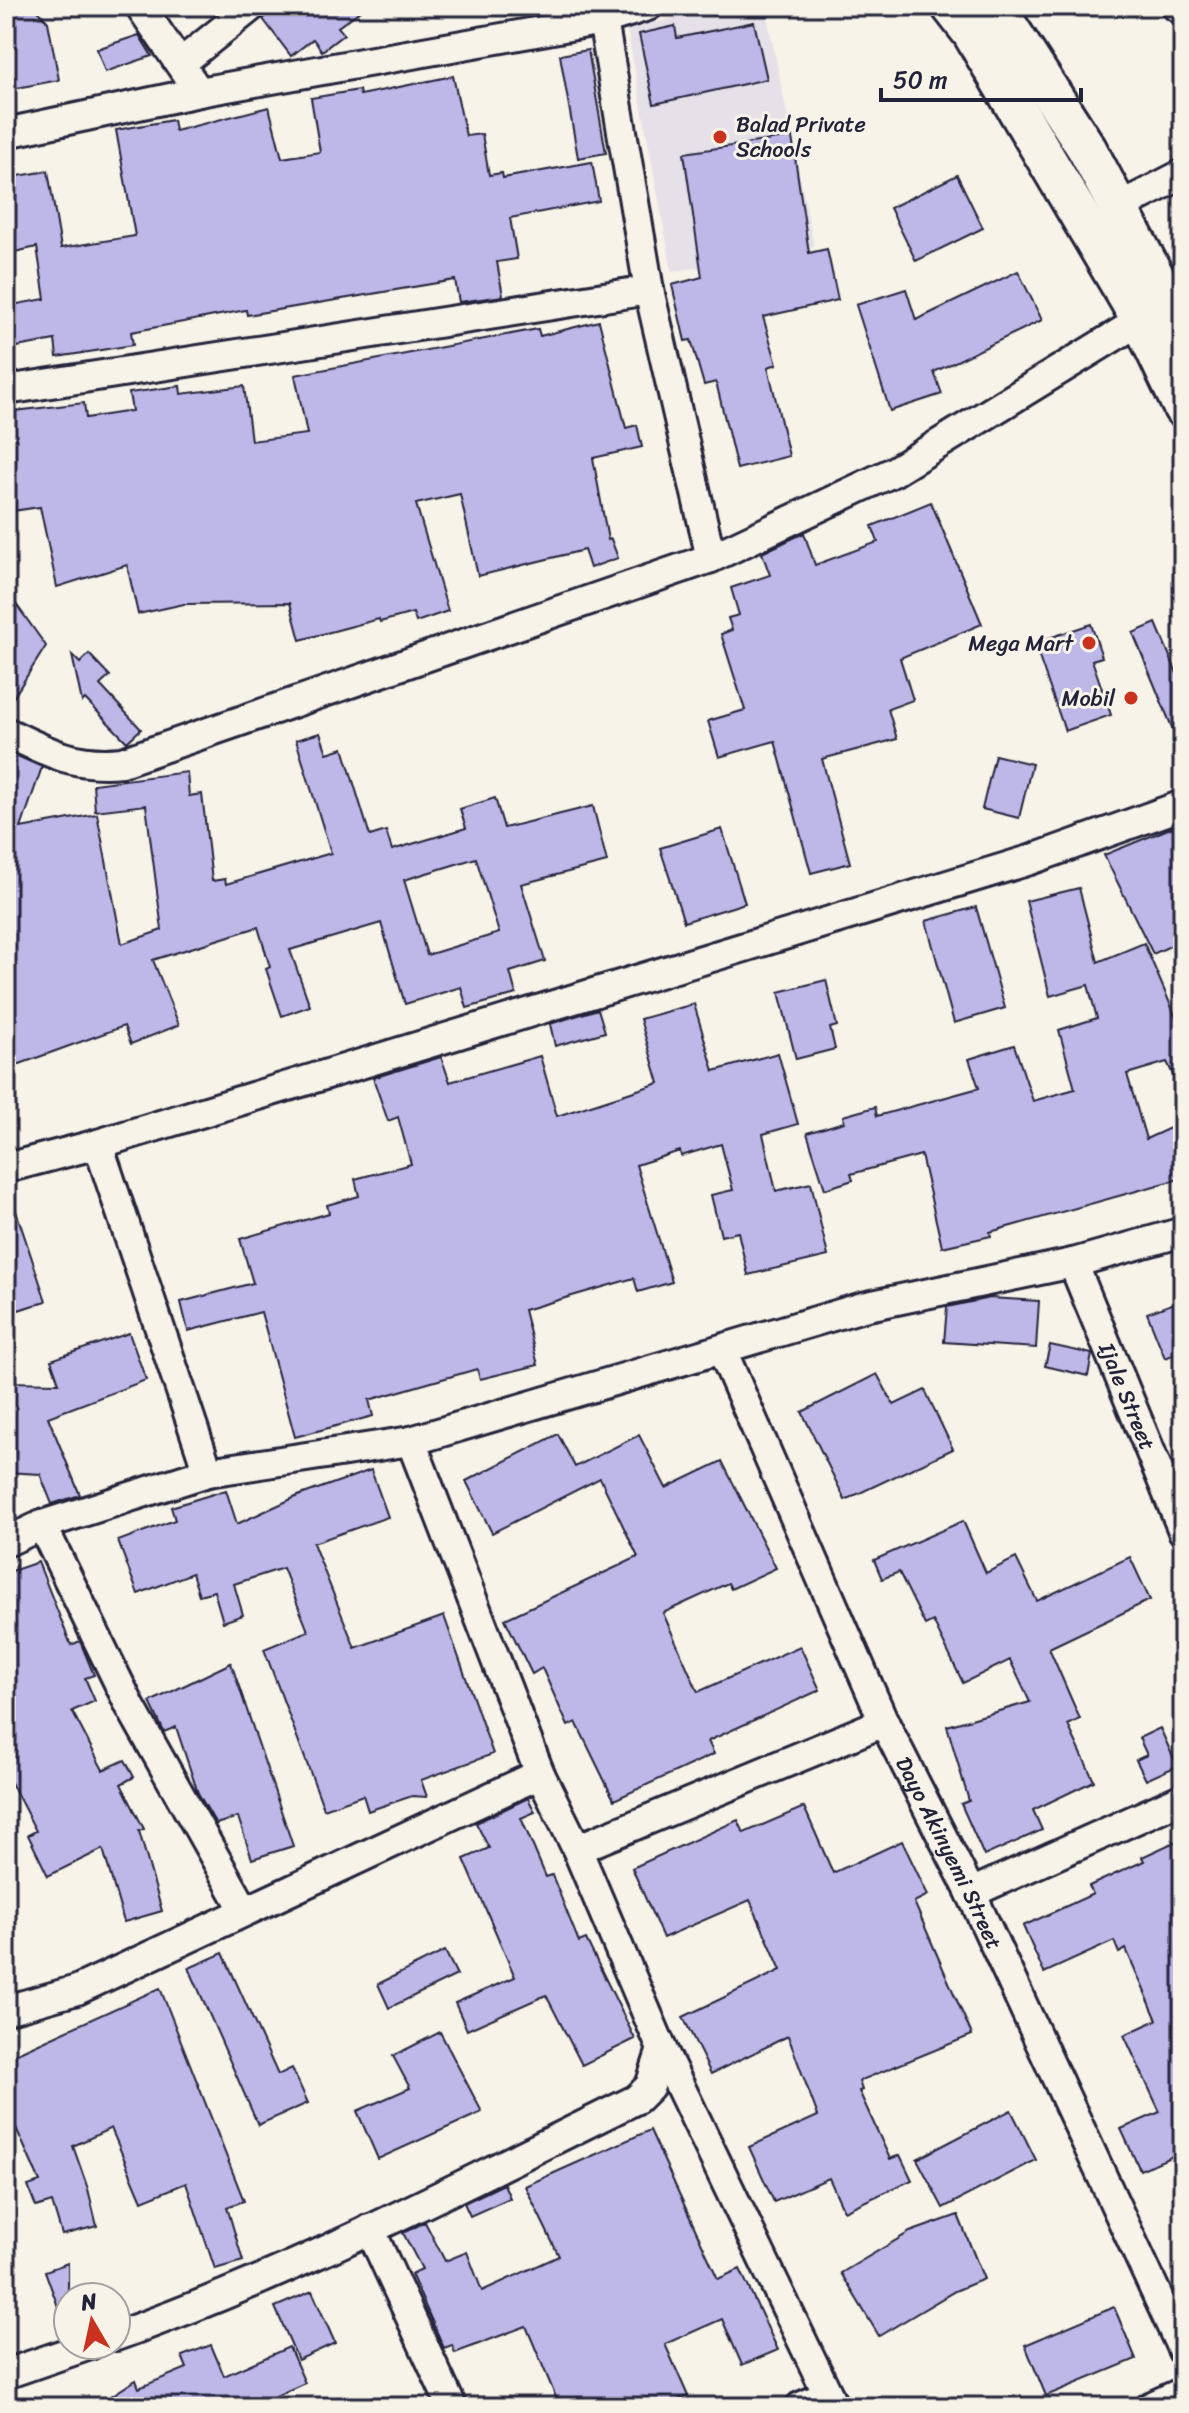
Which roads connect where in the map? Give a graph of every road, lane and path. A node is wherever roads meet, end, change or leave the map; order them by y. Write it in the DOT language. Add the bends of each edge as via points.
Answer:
graph roads {
  1 [pos="140,6"];
  2 [pos="252,6"];
  3 [pos="648,6"];
  4 [pos="951,6"];
  5 [pos="995,6"];
  6 [pos="1176,6"];
  7 [pos="1183,11"];
  8 [pos="603,20"];
  9 [pos="181,63"];
  10 [pos="199,92"];
  11 [pos="6,133"];
  12 [pos="1183,174"];
  13 [pos="1119,207"];
  14 [pos="649,290"];
  15 [pos="1141,320"];
  16 [pos="1183,330"];
  17 [pos="6,390"];
  18 [pos="1183,408"];
  19 [pos="711,558"];
  20 [pos="6,732"];
  21 [pos="1183,805"];
  22 [pos="98,1144"];
  23 [pos="6,1168"];
  24 [pos="1183,1232"];
  25 [pos="1073,1263"];
  26 [pos="722,1350"];
  27 [pos="411,1441"];
  28 [pos="208,1472"];
  29 [pos="42,1525"];
  30 [pos="1183,1531"];
  31 [pos="6,1542"];
  32 [pos="884,1722"];
  33 [pos="540,1774"];
  34 [pos="1183,1798"];
  35 [pos="577,1849"];
  36 [pos="971,1893"];
  37 [pos="245,1911"];
  38 [pos="6,2010"];
  39 [pos="662,2049"];
  40 [pos="370,2229"];
  41 [pos="132,2330"];
  42 [pos="1183,2351"];
  43 [pos="52,2358"];
  44 [pos="6,2374"];
  45 [pos="1183,2392"];
  46 [pos="831,2401"];
  47 [pos="452,2407"];
  48 [pos="800,2407"];
  49 [pos="1150,2407"];
  1 -- 9 [label="street"];
  2 -- 9 [label="street"];
  3 -- 8 [label="street"];
  4 -- 15 [label="street"];
  5 -- 13 [label="street"];
  6 -- 7 [label="street"];
  8 -- 10 [label="street"];
  8 -- 14 [label="street"];
  9 -- 10 [label="street"];
  10 -- 11 [label="street"];
  12 -- 13 [label="street"];
  13 -- 16 [label="street"];
  14 -- 17 [label="street"];
  14 -- 19 [label="street"];
  15 -- 18 [label="street"];
  15 -- 19 [label="street" via="893,472"];
  19 -- 20 [label="street" via="122,762 92,765 61,758"];
  21 -- 22 [label="street" via="1030,860"];
  22 -- 23 [label="street"];
  22 -- 28 [label="street"];
  24 -- 25 [label="street"];
  25 -- 26 [label="street" via="863,1307"];
  25 -- 30 [label="street, Ijale Street"];
  26 -- 27 [label="street"];
  26 -- 32 [label="street, Dayo Akinyemi Street"];
  27 -- 28 [label="street"];
  27 -- 33 [label="street"];
  28 -- 29 [label="street"];
  29 -- 31 [label="street"];
  29 -- 37 [label="street" via="130,1706"];
  32 -- 35 [label="street"];
  32 -- 36 [label="street, Dayo Akinyemi Street"];
  33 -- 35 [label="street"];
  33 -- 37 [label="street"];
  34 -- 36 [label="street"];
  35 -- 39 [label="street"];
  36 -- 42 [label="street, Dayo Akinyemi Street"];
  37 -- 38 [label="street" via="77,1990"];
  39 -- 40 [label="street" via="650,2086 637,2099"];
  39 -- 46 [label="street"];
  40 -- 41 [label="street"];
  40 -- 47 [label="street"];
  43 -- 44 [label="street"];
  45 -- 49 [label="street"];
  46 -- 48 [label="street"];
}
